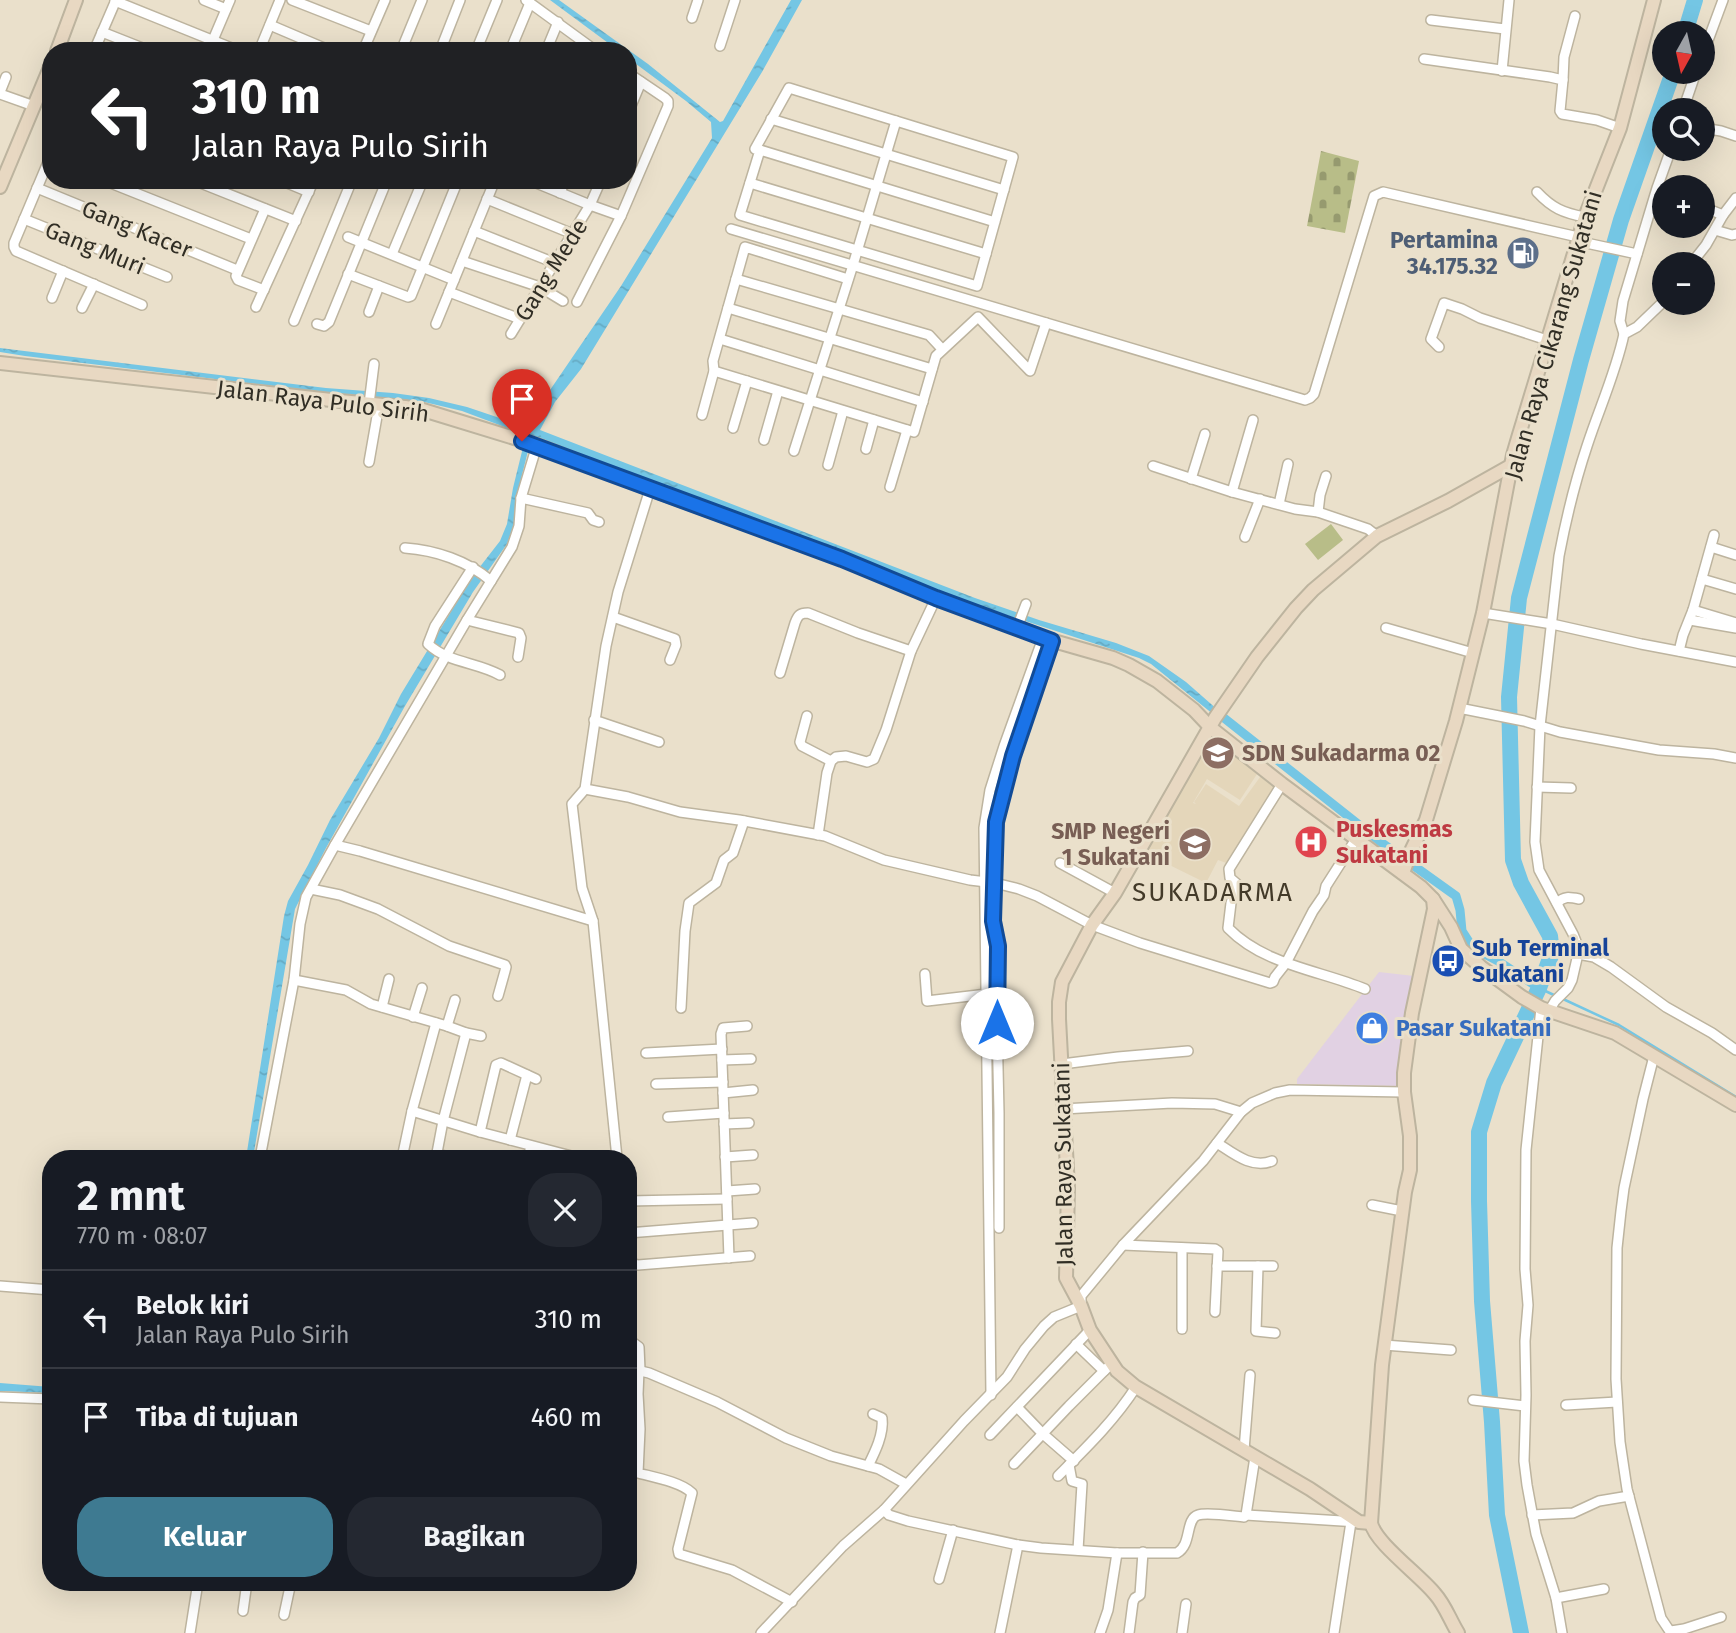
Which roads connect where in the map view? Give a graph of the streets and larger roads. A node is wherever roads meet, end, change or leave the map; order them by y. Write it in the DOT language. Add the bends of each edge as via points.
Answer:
graph roads {
  1 [pos="76,0"];
  2 [pos="116,0"];
  3 [pos="204,0"];
  4 [pos="280,0"];
  5 [pos="292,0"];
  6 [pos="384,0"];
  7 [pos="422,0"];
  8 [pos="460,0"];
  9 [pos="497,0"];
  10 [pos="698,0"];
  11 [pos="735,0"];
  12 [pos="1509,0"];
  13 [pos="1654,0"];
  14 [pos="1723,0"];
  15 [pos="528,1"];
  16 [pos="228,4"];
  17 [pos="1575,16"];
  18 [pos="692,19"];
  19 [pos="1431,20"];
  20 [pos="558,22"];
  21 [pos="1715,22"];
  22 [pos="270,25"];
  23 [pos="1505,29"];
  24 [pos="371,31"];
  25 [pos="102,32"];
  26 [pos="213,40"];
  27 [pos="60,42"];
  28 [pos="98,42"];
  29 [pos="127,42"];
  30 [pos="218,42"];
  31 [pos="263,42"];
  32 [pos="310,42"];
  33 [pos="367,42"];
  34 [pos="405,42"];
  35 [pos="444,42"];
  36 [pos="480,42"];
  37 [pos="513,42"];
  38 [pos="550,42"];
  39 [pos="579,42"];
  40 [pos="720,46"];
  41 [pos="1424,59"];
  42 [pos="1502,71"];
  43 [pos="6,77"];
  44 [pos="637,79"];
  45 [pos="1563,80"];
  46 [pos="641,82"];
  47 [pos="42,87"];
  48 [pos="637,92"];
  49 [pos="0,93"];
  50 [pos="34,106"];
  51 [pos="771,119"];
  52 [pos="896,121"];
  53 [pos="1620,128"];
  54 [pos="1715,130"];
  55 [pos="1736,136"];
  56 [pos="760,150"];
  57 [pos="886,154"];
  58 [pos="42,176"];
  59 [pos="637,179"];
  60 [pos="750,183"];
  61 [pos="876,186"];
  62 [pos="0,187"];
  63 [pos="37,188"];
  64 [pos="126,189"];
  65 [pos="215,189"];
  66 [pos="302,189"];
  67 [pos="310,189"];
  68 [pos="348,189"];
  69 [pos="383,189"];
  70 [pos="419,189"];
  71 [pos="454,189"];
  72 [pos="491,189"];
  73 [pos="550,189"];
  74 [pos="562,189"];
  75 [pos="597,189"];
  76 [pos="633,189"];
  77 [pos="1004,190"];
  78 [pos="309,192"];
  79 [pos="1537,192"];
  80 [pos="560,193"];
  81 [pos="1736,198"];
  82 [pos="487,199"];
  83 [pos="590,205"];
  84 [pos="264,209"];
  85 [pos="1715,212"];
  86 [pos="1652,214"];
  87 [pos="1723,215"];
  88 [pos="621,216"];
  89 [pos="1585,217"];
  90 [pos="867,218"];
  91 [pos="24,219"];
  92 [pos="296,221"];
  93 [pos="995,222"];
  94 [pos="731,229"];
  95 [pos="1715,230"];
  96 [pos="474,231"];
  97 [pos="1736,233"];
  98 [pos="573,234"];
  99 [pos="348,237"];
  100 [pos="251,239"];
  101 [pos="1578,239"];
  102 [pos="361,242"];
  103 [pos="857,250"];
  104 [pos="392,254"];
  105 [pos="986,254"];
  106 [pos="1637,254"];
  107 [pos="462,261"];
  108 [pos="555,263"];
  109 [pos="853,265"];
  110 [pos="422,267"];
  111 [pos="237,270"];
  112 [pos="63,271"];
  113 [pos="348,274"];
  114 [pos="167,277"];
  115 [pos="736,279"];
  116 [pos="848,279"];
  117 [pos="454,280"];
  118 [pos="94,284"];
  119 [pos="379,286"];
  120 [pos="540,288"];
  121 [pos="264,290"];
  122 [pos="449,292"];
  123 [pos="52,298"];
  124 [pos="563,301"];
  125 [pos="577,302"];
  126 [pos="142,304"];
  127 [pos="256,307"];
  128 [pos="82,308"];
  129 [pos="728,309"];
  130 [pos="838,309"];
  131 [pos="369,312"];
  132 [pos="1652,313"];
  133 [pos="520,319"];
  134 [pos="294,321"];
  135 [pos="1046,323"];
  136 [pos="317,324"];
  137 [pos="436,324"];
  138 [pos="511,334"];
  139 [pos="1625,334"];
  140 [pos="720,339"];
  141 [pos="829,339"];
  142 [pos="1547,340"];
  143 [pos="1439,347"];
  144 [pos="942,349"];
  145 [pos="0,363"];
  146 [pos="374,364"];
  147 [pos="932,369"];
  148 [pos="820,370"];
  149 [pos="714,371"];
  150 [pos="747,381"];
  151 [pos="778,391"];
  152 [pos="810,400"];
  153 [pos="923,401"];
  154 [pos="373,403"];
  155 [pos="844,411"];
  156 [pos="702,415"];
  157 [pos="874,420"];
  158 [pos="1253,420"];
  159 [pos="733,428"];
  160 [pos="907,430"];
  161 [pos="1205,434"];
  162 [pos="764,440"];
  163 [pos="530,443"];
  164 [pos="866,449"];
  165 [pos="794,451"];
  166 [pos="369,462"];
  167 [pos="1288,464"];
  168 [pos="828,465"];
  169 [pos="1512,465"];
  170 [pos="1153,466"];
  171 [pos="1326,476"];
  172 [pos="1191,479"];
  173 [pos="890,486"];
  174 [pos="650,489"];
  175 [pos="1232,492"];
  176 [pos="522,498"];
  177 [pos="1260,499"];
  178 [pos="1279,504"];
  179 [pos="1318,512"];
  180 [pos="600,522"];
  181 [pos="1714,535"];
  182 [pos="1377,536"];
  183 [pos="1245,537"];
  184 [pos="1711,547"];
  185 [pos="405,548"];
  186 [pos="1736,555"];
  187 [pos="474,568"];
  188 [pos="489,579"];
  189 [pos="1702,579"];
  190 [pos="1736,589"];
  191 [pos="936,598"];
  192 [pos="1693,610"];
  193 [pos="1488,614"];
  194 [pos="613,617"];
  195 [pos="467,620"];
  196 [pos="1690,620"];
  197 [pos="1552,624"];
  198 [pos="1736,626"];
  199 [pos="1386,628"];
  200 [pos="1048,640"];
  201 [pos="911,651"];
  202 [pos="1679,651"];
  203 [pos="1473,653"];
  204 [pos="443,656"];
  205 [pos="518,657"];
  206 [pos="670,660"];
  207 [pos="1736,662"];
  208 [pos="780,673"];
  209 [pos="500,675"];
  210 [pos="1459,708"];
  211 [pos="1028,714"];
  212 [pos="807,716"];
  213 [pos="1015,717"];
  214 [pos="1216,717"];
  215 [pos="594,720"];
  216 [pos="1540,726"];
  217 [pos="1008,735"];
  218 [pos="1019,737"];
  219 [pos="659,743"];
  220 [pos="1736,758"];
  221 [pos="831,761"];
  222 [pos="1282,784"];
  223 [pos="1536,787"];
  224 [pos="1571,788"];
  225 [pos="585,789"];
  226 [pos="988,807"];
  227 [pos="999,808"];
  228 [pos="744,821"];
  229 [pos="818,835"];
  230 [pos="1356,839"];
  231 [pos="335,845"];
  232 [pos="1060,863"];
  233 [pos="1406,864"];
  234 [pos="985,882"];
  235 [pos="311,889"];
  236 [pos="1115,893"];
  237 [pos="1433,899"];
  238 [pos="1579,899"];
  239 [pos="1557,903"];
  240 [pos="593,920"];
  241 [pos="1092,925"];
  242 [pos="1578,954"];
  243 [pos="1286,963"];
  244 [pos="925,974"];
  245 [pos="389,979"];
  246 [pos="294,980"];
  247 [pos="422,988"];
  248 [pos="1365,989"];
  249 [pos="987,994"];
  250 [pos="498,996"];
  251 [pos="455,1000"];
  252 [pos="1545,1006"];
  253 [pos="382,1007"];
  254 [pos="681,1008"];
  255 [pos="413,1017"];
  256 [pos="436,1023"];
  257 [pos="447,1026"];
  258 [pos="747,1026"];
  259 [pos="467,1033"];
  260 [pos="481,1036"];
  261 [pos="722,1049"];
  262 [pos="993,1050"];
  263 [pos="1736,1050"];
  264 [pos="1188,1051"];
  265 [pos="646,1054"];
  266 [pos="1654,1056"];
  267 [pos="751,1059"];
  268 [pos="722,1060"];
  269 [pos="1062,1064"];
  270 [pos="723,1082"];
  271 [pos="656,1084"];
  272 [pos="753,1090"];
  273 [pos="1404,1092"];
  274 [pos="723,1093"];
  275 [pos="1736,1105"];
  276 [pos="1063,1109"];
  277 [pos="412,1111"];
  278 [pos="1241,1112"];
  279 [pos="724,1114"];
  280 [pos="668,1117"];
  281 [pos="443,1121"];
  282 [pos="749,1124"];
  283 [pos="724,1125"];
  284 [pos="480,1132"];
  285 [pos="510,1140"];
  286 [pos="1217,1143"];
  287 [pos="531,1146"];
  288 [pos="262,1150"];
  289 [pos="404,1150"];
  290 [pos="437,1150"];
  291 [pos="530,1150"];
  292 [pos="547,1150"];
  293 [pos="616,1150"];
  294 [pos="753,1155"];
  295 [pos="725,1157"];
  296 [pos="1272,1161"];
  297 [pos="755,1189"];
  298 [pos="727,1195"];
  299 [pos="637,1200"];
  300 [pos="1372,1205"];
  301 [pos="1402,1211"];
  302 [pos="753,1223"];
  303 [pos="728,1225"];
  304 [pos="999,1228"];
  305 [pos="637,1232"];
  306 [pos="1123,1245"];
  307 [pos="1182,1248"];
  308 [pos="751,1256"];
  309 [pos="729,1258"];
  310 [pos="637,1265"];
  311 [pos="1217,1266"];
  312 [pos="1258,1266"];
  313 [pos="1273,1266"];
  314 [pos="0,1286"];
  315 [pos="42,1289"];
  316 [pos="1082,1306"];
  317 [pos="1215,1312"];
  318 [pos="1182,1329"];
  319 [pos="1090,1330"];
  320 [pos="1275,1333"];
  321 [pos="1076,1344"];
  322 [pos="1384,1345"];
  323 [pos="637,1346"];
  324 [pos="1451,1350"];
  325 [pos="1107,1368"];
  326 [pos="637,1370"];
  327 [pos="640,1370"];
  328 [pos="1250,1375"];
  329 [pos="1136,1387"];
  330 [pos="991,1395"];
  331 [pos="0,1397"];
  332 [pos="42,1399"];
  333 [pos="1473,1400"];
  334 [pos="1617,1402"];
  335 [pos="1566,1405"];
  336 [pos="1525,1406"];
  337 [pos="1017,1407"];
  338 [pos="873,1415"];
  339 [pos="1043,1434"];
  340 [pos="990,1435"];
  341 [pos="1250,1454"];
  342 [pos="1071,1463"];
  343 [pos="1014,1464"];
  344 [pos="868,1466"];
  345 [pos="1058,1476"];
  346 [pos="906,1484"];
  347 [pos="1629,1496"];
  348 [pos="884,1510"];
  349 [pos="1246,1515"];
  350 [pos="1532,1515"];
  351 [pos="1361,1522"];
  352 [pos="953,1530"];
  353 [pos="1018,1545"];
  354 [pos="1078,1550"];
  355 [pos="1143,1552"];
  356 [pos="1117,1553"];
  357 [pos="939,1579"];
  358 [pos="1604,1589"];
  359 [pos="197,1591"];
  360 [pos="246,1591"];
  361 [pos="289,1591"];
  362 [pos="1556,1598"];
  363 [pos="792,1602"];
  364 [pos="1186,1604"];
  365 [pos="243,1612"];
  366 [pos="284,1615"];
  367 [pos="1721,1617"];
  368 [pos="1671,1632"];
  369 [pos="190,1633"];
  370 [pos="761,1633"];
  371 [pos="1000,1633"];
  372 [pos="1100,1633"];
  373 [pos="1129,1633"];
  374 [pos="1182,1633"];
  375 [pos="1334,1633"];
  376 [pos="1458,1633"];
  377 [pos="1562,1633"];
  1 -- 27 [label="street"];
  2 -- 25 [label="street"];
  2 -- 26 [label="street"];
  3 -- 16 [label="street"];
  4 -- 22 [label="street"];
  5 -- 24 [label="street"];
  6 -- 24 [label="street"];
  7 -- 34 [label="street"];
  8 -- 35 [label="street"];
  9 -- 36 [label="street"];
  10 -- 18 [label="street"];
  11 -- 40 [label="street"];
  12 -- 23 [label="street"];
  13 -- 53 [label="street, Jalan Raya Cikarang Sukatani"];
  14 -- 21 [label="street"];
  15 -- 20 [label="street"];
  15 -- 37 [label="street"];
  16 -- 26 [label="street"];
  17 -- 45 [label="street"];
  19 -- 23 [label="street"];
  20 -- 38 [label="street"];
  20 -- 39 [label="street"];
  22 -- 31 [label="street"];
  22 -- 32 [label="street"];
  23 -- 42 [label="street"];
  24 -- 33 [label="street"];
  25 -- 28 [label="street"];
  25 -- 29 [label="street"];
  26 -- 30 [label="street"];
  41 -- 42 [label="street"];
  42 -- 45 [label="street"];
  43 -- 49 [label="street"];
  44 -- 46 [label="street"];
  45 -- 53 [label="street" via="1562,114"];
  46 -- 48 [label="street"];
  46 -- 59 [label="street" via="668,101 668,106"];
  47 -- 50 [label="street"];
  49 -- 50 [label="street"];
  50 -- 62 [label="street"];
  51 -- 52 [label="street" via="789,88"];
  51 -- 56 [label="street" via="755,149"];
  51 -- 57 [label="street"];
  52 -- 57 [label="street"];
  52 -- 77 [label="street" via="1013,157"];
  53 -- 89 [label="street, Jalan Raya Cikarang Sukatani"];
  54 -- 55 [label="street"];
  56 -- 60 [label="street"];
  56 -- 61 [label="street"];
  57 -- 61 [label="street"];
  57 -- 77 [label="street"];
  58 -- 63 [label="street"];
  60 -- 90 [label="street"];
  60 -- 103 [label="street" via="740,215"];
  61 -- 90 [label="street"];
  61 -- 93 [label="street"];
  63 -- 91 [label="street"];
  63 -- 111 [label="street, Gang Kacer"];
  64 -- 100 [label="street"];
  65 -- 84 [label="street"];
  66 -- 78 [label="street"];
  67 -- 78 [label="street"];
  68 -- 134 [label="street"];
  69 -- 102 [label="street"];
  70 -- 104 [label="street"];
  71 -- 110 [label="street"];
  72 -- 82 [label="street"];
  73 -- 80 [label="street"];
  74 -- 80 [label="street"];
  75 -- 83 [label="street, Gang Mede"];
  76 -- 88 [label="street"];
  77 -- 93 [label="street"];
  78 -- 92 [label="street"];
  79 -- 89 [label="street" via="1557,209"];
  80 -- 83 [label="street"];
  81 -- 87 [label="street"];
  82 -- 96 [label="street"];
  82 -- 98 [label="street"];
  83 -- 88 [label="street"];
  83 -- 98 [label="street, Gang Mede"];
  84 -- 92 [label="street"];
  84 -- 100 [label="street"];
  85 -- 87 [label="street"];
  86 -- 106 [label="street"];
  87 -- 95 [label="street"];
  88 -- 125 [label="street"];
  89 -- 101 [label="street, Jalan Raya Cikarang Sukatani"];
  90 -- 103 [label="street"];
  90 -- 105 [label="street"];
  91 -- 112 [label="street" via="14,243 16,251"];
  91 -- 114 [label="street, Gang Muri"];
  92 -- 121 [label="street"];
  93 -- 105 [label="street"];
  94 -- 109 [label="street"];
  95 -- 97 [label="street"];
  96 -- 107 [label="street"];
  96 -- 108 [label="street"];
  98 -- 108 [label="street, Gang Mede"];
  99 -- 102 [label="street"];
  100 -- 111 [label="street"];
  101 -- 106 [label="street"];
  101 -- 135 [label="street" via="1377,193 1314,394 1305,400"];
  101 -- 142 [label="street, Jalan Raya Cikarang Sukatani"];
  102 -- 104 [label="street"];
  102 -- 113 [label="street"];
  103 -- 105 [label="street" via="977,286"];
  103 -- 109 [label="street"];
  104 -- 110 [label="street"];
  106 -- 139 [label="street" via="1620,321"];
  107 -- 117 [label="street"];
  107 -- 120 [label="street"];
  108 -- 120 [label="street, Gang Mede"];
  109 -- 116 [label="street"];
  109 -- 135 [label="street"];
  110 -- 117 [label="street"];
  110 -- 119 [label="street" via="411,296"];
  111 -- 121 [label="street, Gang Kacer" via="238,280"];
  112 -- 118 [label="street"];
  112 -- 123 [label="street"];
  113 -- 119 [label="street"];
  113 -- 136 [label="street" via="329,323"];
  115 -- 116 [label="street" via="746,247"];
  115 -- 129 [label="street"];
  115 -- 130 [label="street"];
  116 -- 130 [label="street"];
  117 -- 122 [label="street"];
  118 -- 126 [label="street"];
  118 -- 128 [label="street"];
  119 -- 131 [label="street"];
  120 -- 124 [label="street"];
  120 -- 133 [label="street, Gang Mede"];
  121 -- 127 [label="street"];
  122 -- 133 [label="street"];
  122 -- 137 [label="street"];
  129 -- 140 [label="street"];
  129 -- 141 [label="street"];
  130 -- 141 [label="street"];
  130 -- 144 [label="street" via="929,335"];
  132 -- 139 [label="street"];
  133 -- 138 [label="street, Gang Mede"];
  135 -- 144 [label="street" via="1030,372 978,317"];
  139 -- 197 [label="street" via="1566,521"];
  140 -- 148 [label="street"];
  140 -- 149 [label="street"];
  141 -- 147 [label="street"];
  141 -- 148 [label="street"];
  142 -- 143 [label="street" via="1444,303 1431,339"];
  142 -- 169 [label="street, Jalan Raya Cikarang Sukatani"];
  144 -- 147 [label="street"];
  145 -- 154 [label="street, Jalan Raya Pulo Sirih"];
  146 -- 154 [label="street"];
  147 -- 153 [label="street"];
  148 -- 152 [label="street"];
  148 -- 153 [label="street"];
  149 -- 150 [label="street"];
  149 -- 156 [label="street"];
  150 -- 151 [label="street"];
  150 -- 159 [label="street"];
  151 -- 152 [label="street"];
  151 -- 162 [label="street"];
  152 -- 155 [label="street"];
  152 -- 165 [label="street"];
  153 -- 160 [label="street" via="914,432"];
  154 -- 163 [label="street, Jalan Raya Pulo Sirih" via="423,410"];
  154 -- 166 [label="street"];
  155 -- 157 [label="street"];
  155 -- 168 [label="street"];
  157 -- 160 [label="street"];
  157 -- 164 [label="street"];
  158 -- 175 [label="street"];
  160 -- 173 [label="street"];
  161 -- 172 [label="street"];
  163 -- 174 [label="street, Jalan Raya Pulo Sirih"];
  163 -- 176 [label="street"];
  167 -- 178 [label="street"];
  169 -- 182 [label="street, Jalan Raya Sukatani"];
  169 -- 193 [label="street, Jalan Raya Cikarang Sukatani"];
  170 -- 172 [label="street"];
  171 -- 179 [label="street"];
  172 -- 175 [label="street"];
  174 -- 191 [label="street, Jalan Raya Pulo Sirih"];
  174 -- 194 [label="street"];
  175 -- 177 [label="street"];
  176 -- 180 [label="street" via="588,513"];
  176 -- 188 [label="street" via="517,536"];
  177 -- 178 [label="street"];
  177 -- 183 [label="street"];
  178 -- 179 [label="street"];
  179 -- 182 [label="street" via="1368,528"];
  181 -- 184 [label="street"];
  182 -- 214 [label="street, Jalan Raya Sukatani" via="1304,599"];
  184 -- 186 [label="street"];
  184 -- 189 [label="street"];
  185 -- 187 [label="street" via="422,549"];
  187 -- 188 [label="street"];
  187 -- 204 [label="street" via="428,642"];
  188 -- 195 [label="street"];
  189 -- 190 [label="street"];
  189 -- 192 [label="street"];
  191 -- 200 [label="street, Jalan Raya Pulo Sirih" via="1021,617"];
  191 -- 201 [label="street"];
  192 -- 196 [label="street"];
  192 -- 198 [label="street"];
  193 -- 197 [label="street"];
  193 -- 203 [label="street, Jalan Raya Cikarang Sukatani"];
  194 -- 206 [label="street" via="676,639"];
  194 -- 215 [label="street"];
  195 -- 204 [label="street"];
  195 -- 205 [label="street" via="519,633"];
  196 -- 198 [label="street"];
  196 -- 202 [label="street"];
  197 -- 202 [label="street"];
  197 -- 216 [label="street"];
  199 -- 203 [label="street"];
  200 -- 211 [label="street"];
  200 -- 213 [label="street"];
  200 -- 214 [label="street, Jalan Raya Pulo Sirih" via="1143,672 1187,704"];
  201 -- 208 [label="street" via="802,613"];
  201 -- 221 [label="street" via="874,759 836,757"];
  202 -- 207 [label="street"];
  203 -- 210 [label="street, Jalan Raya Cikarang Sukatani"];
  204 -- 209 [label="street"];
  204 -- 231 [label="street"];
  210 -- 216 [label="street"];
  210 -- 233 [label="street, Jalan Raya Cikarang Sukatani" via="1426,820"];
  211 -- 213 [label="street"];
  211 -- 218 [label="street"];
  212 -- 221 [label="street" via="802,746"];
  213 -- 217 [label="street"];
  214 -- 222 [label="street"];
  214 -- 236 [label="street, Jalan Raya Sukatani"];
  215 -- 219 [label="street"];
  215 -- 225 [label="street"];
  216 -- 220 [label="street" via="1659,750"];
  216 -- 223 [label="street"];
  217 -- 218 [label="street"];
  217 -- 226 [label="street"];
  218 -- 227 [label="street"];
  221 -- 229 [label="street"];
  222 -- 230 [label="street"];
  222 -- 243 [label="street" via="1229,869 1237,884 1228,928"];
  223 -- 224 [label="street"];
  223 -- 239 [label="street" via="1536,859"];
  225 -- 228 [label="street" via="680,812"];
  225 -- 240 [label="street" via="572,804 582,888"];
  226 -- 227 [label="street"];
  226 -- 234 [label="street"];
  227 -- 234 [label="street"];
  228 -- 229 [label="street"];
  228 -- 254 [label="street" via="716,883 689,903"];
  229 -- 234 [label="street" via="884,860"];
  230 -- 233 [label="street"];
  230 -- 243 [label="street"];
  231 -- 235 [label="street"];
  231 -- 240 [label="street"];
  232 -- 236 [label="street"];
  233 -- 237 [label="street"];
  234 -- 241 [label="street" via="1037,896"];
  234 -- 249 [label="street"];
  234 -- 262 [label="street" via="998,946"];
  235 -- 246 [label="street" via="300,924"];
  235 -- 250 [label="street" via="378,909 449,946 505,965"];
  236 -- 241 [label="street, Jalan Raya Sukatani"];
  237 -- 252 [label="street" via="1461,949 1522,997"];
  237 -- 273 [label="street" via="1412,1013"];
  238 -- 239 [label="street" via="1566,897"];
  239 -- 242 [label="street"];
  240 -- 293 [label="street"];
  241 -- 243 [label="street" via="1270,983"];
  241 -- 269 [label="street, Jalan Raya Sukatani" via="1062,982"];
  242 -- 252 [label="street" via="1568,988"];
  242 -- 263 [label="street" via="1611,967"];
  243 -- 248 [label="street"];
  244 -- 249 [label="street" via="927,1001"];
  245 -- 253 [label="street"];
  246 -- 253 [label="street" via="346,990"];
  246 -- 288 [label="street"];
  247 -- 255 [label="street"];
  249 -- 262 [label="street"];
  251 -- 257 [label="street"];
  252 -- 266 [label="street" via="1615,1033"];
  252 -- 336 [label="street" via="1526,1150"];
  253 -- 255 [label="street"];
  255 -- 256 [label="street"];
  256 -- 257 [label="street"];
  256 -- 277 [label="street"];
  257 -- 259 [label="street"];
  258 -- 261 [label="street" via="723,1028"];
  259 -- 260 [label="street"];
  259 -- 281 [label="street"];
  261 -- 265 [label="street"];
  261 -- 268 [label="street"];
  262 -- 304 [label="street"];
  262 -- 330 [label="street"];
  264 -- 269 [label="street"];
  266 -- 275 [label="street"];
  266 -- 334 [label="street" via="1624,1188 1617,1248"];
  267 -- 268 [label="street"];
  268 -- 270 [label="street"];
  269 -- 276 [label="street, Jalan Raya Sukatani"];
  270 -- 271 [label="street"];
  270 -- 274 [label="street"];
  272 -- 274 [label="street"];
  273 -- 278 [label="street" via="1290,1090 1252,1103"];
  273 -- 301 [label="street" via="1410,1136"];
  274 -- 279 [label="street"];
  276 -- 278 [label="street" via="1172,1102 1215,1104"];
  276 -- 316 [label="street, Jalan Raya Sukatani" via="1068,1188 1066,1278"];
  277 -- 281 [label="street"];
  277 -- 289 [label="street"];
  278 -- 286 [label="street"];
  279 -- 280 [label="street"];
  279 -- 283 [label="street"];
  281 -- 284 [label="street"];
  281 -- 290 [label="street"];
  282 -- 283 [label="street"];
  283 -- 295 [label="street"];
  284 -- 285 [label="street"];
  284 -- 285 [label="street" via="496,1065 501,1063 531,1077"];
  285 -- 287 [label="street"];
  286 -- 296 [label="street" via="1255,1164"];
  286 -- 306 [label="street"];
  287 -- 291 [label="street"];
  287 -- 292 [label="street"];
  294 -- 295 [label="street"];
  295 -- 298 [label="street"];
  297 -- 298 [label="street"];
  298 -- 299 [label="street"];
  298 -- 303 [label="street"];
  300 -- 301 [label="street"];
  301 -- 322 [label="street"];
  302 -- 303 [label="street"];
  303 -- 305 [label="street"];
  303 -- 309 [label="street"];
  306 -- 307 [label="street"];
  306 -- 316 [label="street" via="1081,1296"];
  307 -- 311 [label="street" via="1215,1249"];
  307 -- 318 [label="street"];
  308 -- 309 [label="street"];
  309 -- 310 [label="street"];
  311 -- 312 [label="street"];
  311 -- 317 [label="street"];
  312 -- 313 [label="street"];
  312 -- 320 [label="street" via="1256,1331"];
  314 -- 315 [label="street"];
  316 -- 319 [label="street, Jalan Raya Sukatani"];
  316 -- 330 [label="street" via="1044,1326"];
  319 -- 321 [label="street"];
  319 -- 325 [label="street, Jalan Raya Sukatani"];
  321 -- 325 [label="street"];
  321 -- 337 [label="street"];
  322 -- 324 [label="street"];
  322 -- 351 [label="street"];
  323 -- 327 [label="street"];
  325 -- 329 [label="street, Jalan Raya Sukatani"];
  325 -- 339 [label="street"];
  326 -- 327 [label="street"];
  327 -- 344 [label="street" via="717,1402 786,1438"];
  327 -- 363 [label="street" via="638,1473 692,1493 679,1554 732,1570"];
  328 -- 341 [label="street"];
  329 -- 341 [label="street, Jalan Raya Sukatani"];
  329 -- 342 [label="street"];
  330 -- 346 [label="street"];
  331 -- 332 [label="street"];
  333 -- 336 [label="street"];
  334 -- 335 [label="street"];
  334 -- 347 [label="street"];
  336 -- 350 [label="street" via="1524,1461"];
  337 -- 339 [label="street"];
  337 -- 340 [label="street"];
  338 -- 344 [label="street" via="883,1423"];
  339 -- 342 [label="street"];
  339 -- 343 [label="street"];
  341 -- 349 [label="street"];
  341 -- 351 [label="street, Jalan Raya Sukatani"];
  342 -- 345 [label="street"];
  342 -- 354 [label="street" via="1072,1481 1083,1483"];
  344 -- 346 [label="street"];
  346 -- 348 [label="street"];
  347 -- 350 [label="street" via="1600,1501 1573,1513"];
  347 -- 368 [label="street" via="1661,1618"];
  348 -- 352 [label="street" via="908,1521"];
  348 -- 363 [label="street" via="843,1546"];
  349 -- 351 [label="street"];
  349 -- 355 [label="street" via="1195,1516 1180,1553"];
  350 -- 362 [label="street"];
  351 -- 375 [label="street"];
  351 -- 376 [label="street, Jalan Raya Sukatani" via="1438,1597"];
  352 -- 353 [label="street"];
  352 -- 357 [label="street"];
  353 -- 354 [label="street"];
  353 -- 371 [label="street"];
  354 -- 356 [label="street"];
  355 -- 356 [label="street"];
  355 -- 373 [label="street" via="1140,1595 1133,1602"];
  356 -- 372 [label="street"];
  358 -- 362 [label="street"];
  359 -- 369 [label="street"];
  360 -- 365 [label="street"];
  361 -- 366 [label="street"];
  362 -- 377 [label="street"];
  363 -- 370 [label="street"];
  364 -- 374 [label="street"];
  367 -- 368 [label="street"];
}
